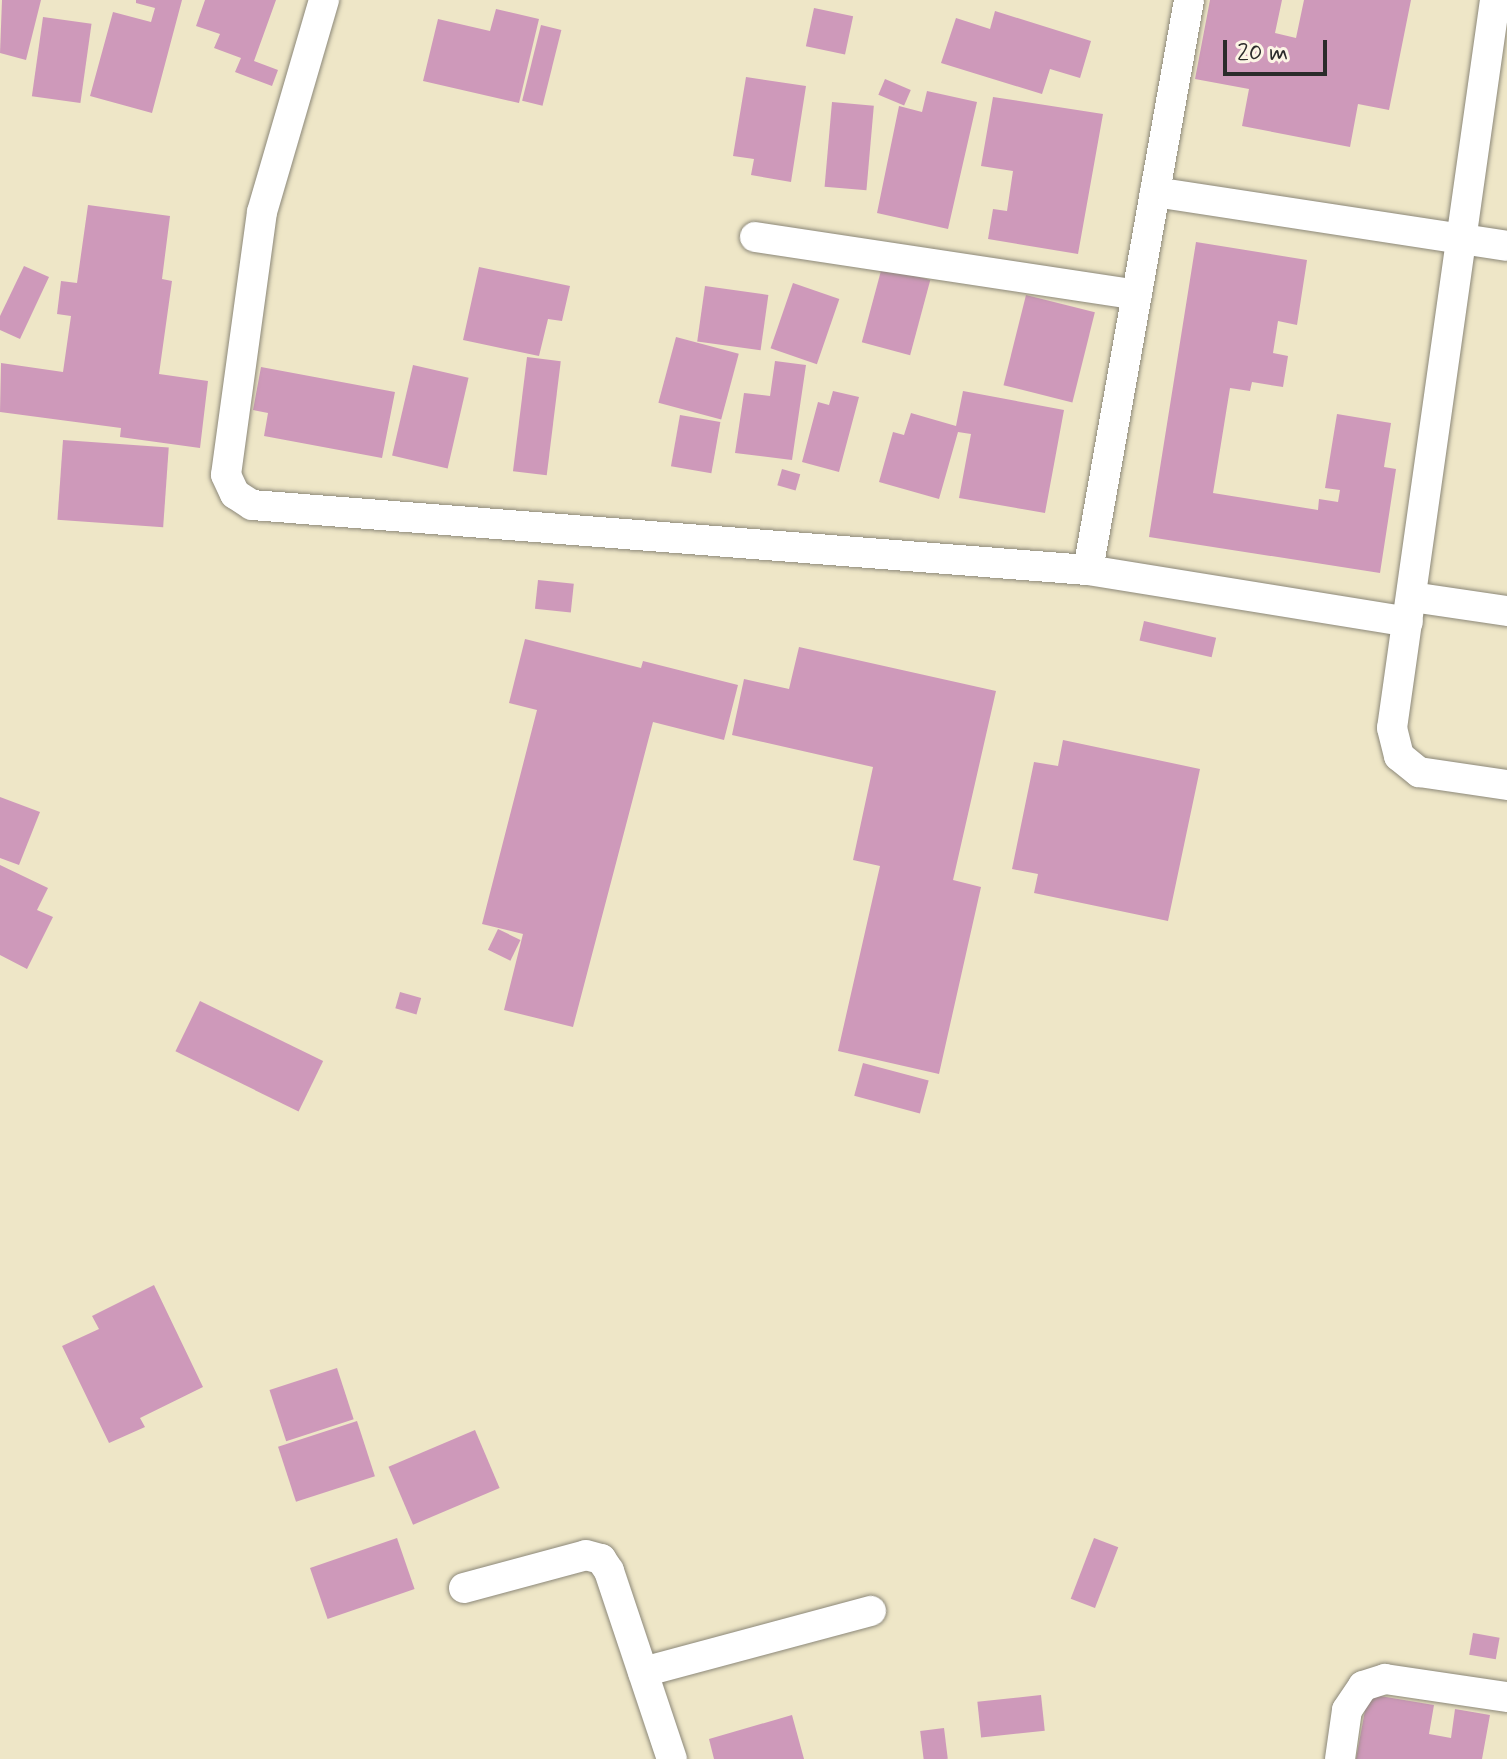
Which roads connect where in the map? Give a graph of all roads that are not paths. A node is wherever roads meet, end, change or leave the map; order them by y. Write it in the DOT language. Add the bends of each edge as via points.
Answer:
graph roads {
  1 [pos="324,0"];
  2 [pos="1189,0"];
  3 [pos="1495,0"];
  4 [pos="1496,72"];
  5 [pos="1155,192"];
  6 [pos="755,237"];
  7 [pos="1462,240"];
  8 [pos="1507,246"];
  9 [pos="1137,295"];
  10 [pos="1088,570"];
  11 [pos="1410,610"];
  12 [pos="1507,611"];
  13 [pos="1507,785"];
  14 [pos="464,1588"];
  15 [pos="871,1611"];
  16 [pos="643,1672"];
  17 [pos="1507,1697"];
  18 [pos="672,1759"];
  19 [pos="1340,1759"];
  1 -- 10 [label="street" via="262,212 226,475 235,494 252,505"];
  2 -- 5 [label="street"];
  3 -- 4 [label="street"];
  4 -- 7 [label="street"];
  5 -- 7 [label="street"];
  5 -- 9 [label="street"];
  6 -- 9 [label="street"];
  7 -- 8 [label="street"];
  7 -- 11 [label="street"];
  9 -- 10 [label="street"];
  10 -- 11 [label="street"];
  11 -- 12 [label="street"];
  11 -- 13 [label="street" via="1392,728 1399,756 1419,772"];
  14 -- 16 [label="street" via="586,1555 601,1559"];
  15 -- 16 [label="street"];
  16 -- 18 [label="street"];
  17 -- 19 [label="street" via="1385,1679 1363,1686 1347,1710"];
}
